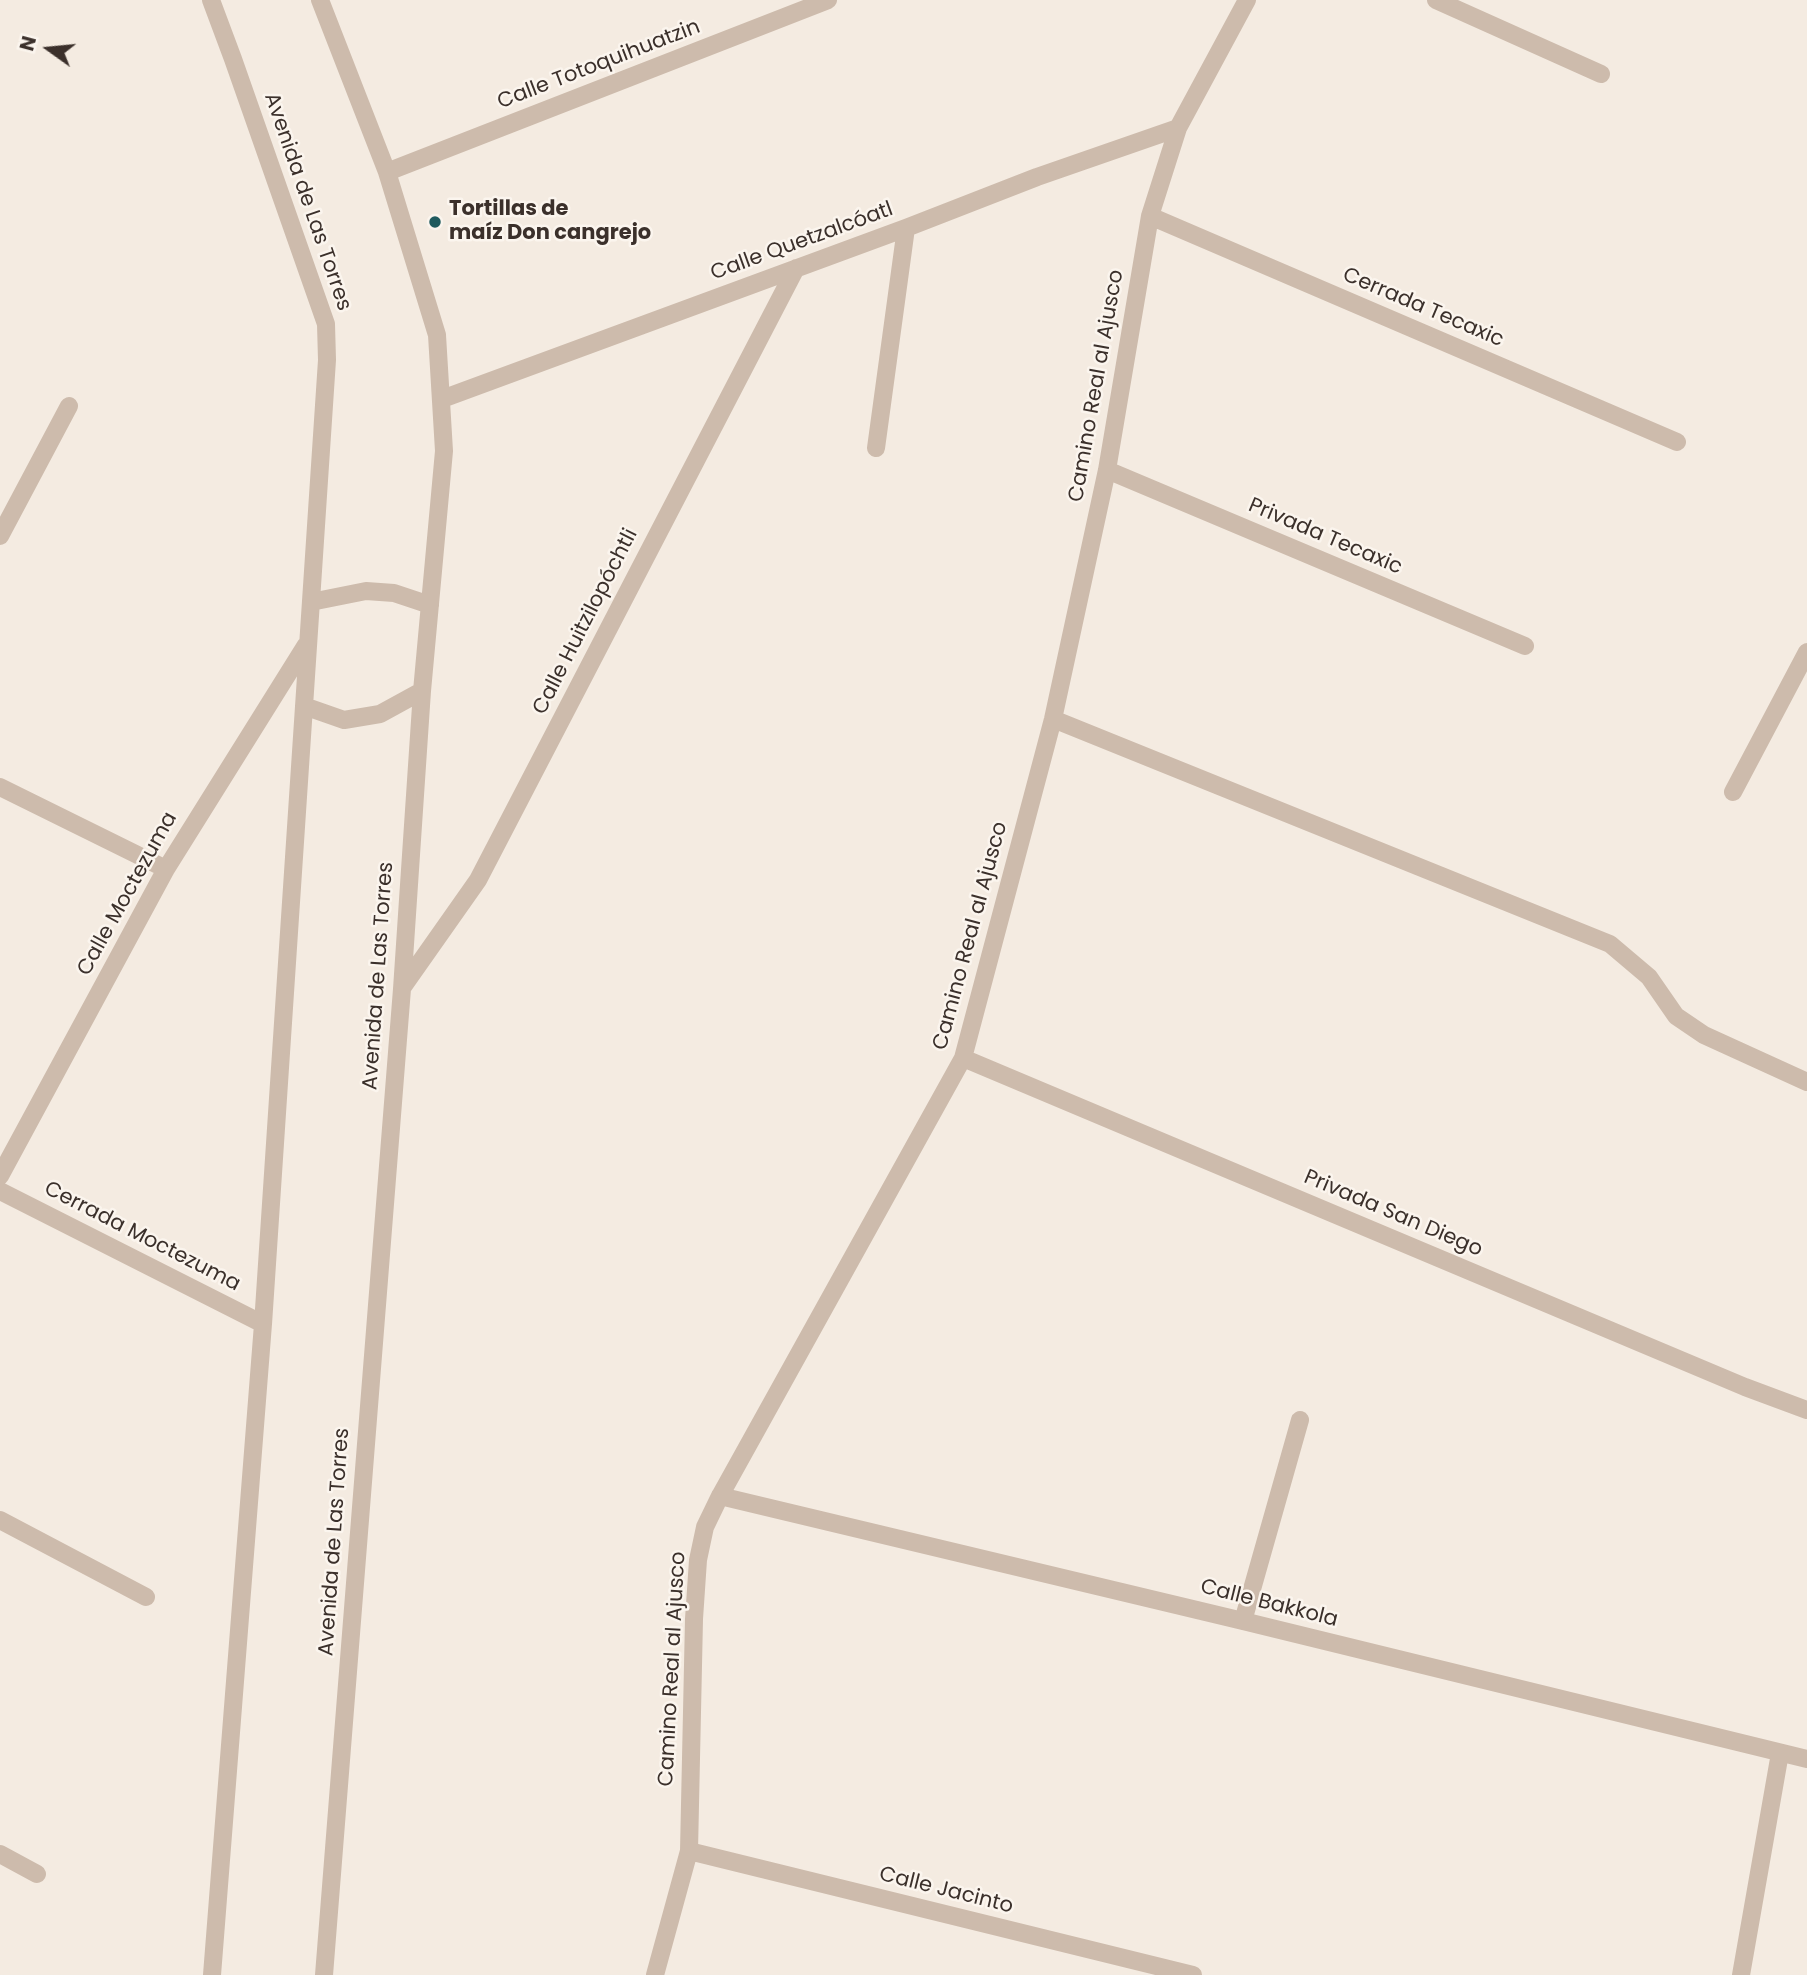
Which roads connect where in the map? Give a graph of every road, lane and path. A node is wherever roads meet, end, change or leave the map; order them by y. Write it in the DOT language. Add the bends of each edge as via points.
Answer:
graph roads {
  1 [pos="211,0"];
  2 [pos="320,0"];
  3 [pos="828,0"];
  4 [pos="1247,0"];
  5 [pos="1436,0"];
  6 [pos="1601,74"];
  7 [pos="1178,128"];
  8 [pos="387,172"];
  9 [pos="1150,216"];
  10 [pos="905,228"];
  11 [pos="796,268"];
  12 [pos="442,399"];
  13 [pos="69,407"];
  14 [pos="1677,442"];
  15 [pos="876,448"];
  16 [pos="1107,470"];
  17 [pos="0,536"];
  18 [pos="311,602"];
  19 [pos="430,605"];
  20 [pos="308,642"];
  21 [pos="1525,646"];
  22 [pos="1807,652"];
  23 [pos="422,691"];
  24 [pos="304,706"];
  25 [pos="1053,719"];
  26 [pos="0,787"];
  27 [pos="1733,792"];
  28 [pos="166,869"];
  29 [pos="402,989"];
  30 [pos="963,1058"];
  31 [pos="1807,1082"];
  32 [pos="0,1176"];
  33 [pos="0,1191"];
  34 [pos="263,1325"];
  35 [pos="1807,1410"];
  36 [pos="1300,1419"];
  37 [pos="720,1496"];
  38 [pos="0,1520"];
  39 [pos="146,1597"];
  40 [pos="1243,1621"];
  41 [pos="1780,1753"];
  42 [pos="1807,1759"];
  43 [pos="689,1851"];
  44 [pos="0,1854"];
  45 [pos="37,1874"];
  46 [pos="212,1975"];
  47 [pos="324,1975"];
  48 [pos="655,1975"];
  49 [pos="1192,1975"];
  50 [pos="1741,1975"];
  1 -- 18 [label="street, Avenida de Las Torres" via="326,324"];
  2 -- 8 [label="street, Avenida de Las Torres"];
  3 -- 8 [label="street, Calle Totoquihuatzin"];
  4 -- 7 [label="street, Camino Real al Ajusco"];
  5 -- 6 [label="street"];
  7 -- 9 [label="street, Camino Real al Ajusco"];
  7 -- 10 [label="street, Calle Quetzalcóatl"];
  8 -- 12 [label="street, Avenida de Las Torres" via="437,335"];
  9 -- 14 [label="street, Cerrada Tecaxic"];
  9 -- 16 [label="street, Camino Real al Ajusco"];
  10 -- 11 [label="street, Calle Quetzalcóatl"];
  10 -- 15 [label="street"];
  11 -- 12 [label="street, Calle Quetzalcóatl"];
  11 -- 29 [label="street, Calle Huitzilopóchtli" via="478,880"];
  12 -- 19 [label="street, Avenida de Las Torres" via="444,452"];
  13 -- 17 [label="street"];
  16 -- 21 [label="street, Privada Tecaxic"];
  16 -- 25 [label="street, Camino Real al Ajusco"];
  18 -- 19 [label="street" via="366,591 394,593"];
  18 -- 20 [label="street, Avenida de Las Torres"];
  19 -- 23 [label="street, Avenida de Las Torres"];
  20 -- 24 [label="street, Avenida de Las Torres"];
  20 -- 28 [label="street, Calle Moctezuma"];
  22 -- 27 [label="street"];
  23 -- 24 [label="street" via="380,714 344,720"];
  23 -- 29 [label="street, Avenida de Las Torres"];
  24 -- 34 [label="street, Avenida de Las Torres"];
  25 -- 30 [label="street, Camino Real al Ajusco"];
  25 -- 31 [label="street" via="1610,944 1649,977 1676,1016 1704,1035"];
  26 -- 28 [label="street"];
  28 -- 32 [label="street, Calle Moctezuma"];
  29 -- 47 [label="street, Avenida de Las Torres"];
  30 -- 35 [label="street, Privada San Diego"];
  30 -- 37 [label="street, Camino Real al Ajusco"];
  33 -- 34 [label="street, Cerrada Moctezuma"];
  34 -- 46 [label="street, Avenida de Las Torres"];
  36 -- 40 [label="street"];
  37 -- 40 [label="street, Calle Bakkola"];
  37 -- 43 [label="street, Camino Real al Ajusco" via="705,1527 698,1560"];
  38 -- 39 [label="street"];
  40 -- 41 [label="street, Calle Bakkola"];
  41 -- 42 [label="street, Calle Bakkola"];
  41 -- 50 [label="street"];
  43 -- 48 [label="street, Camino Real al Ajusco"];
  43 -- 49 [label="street, Calle Jacinto"];
  44 -- 45 [label="street"];
}
